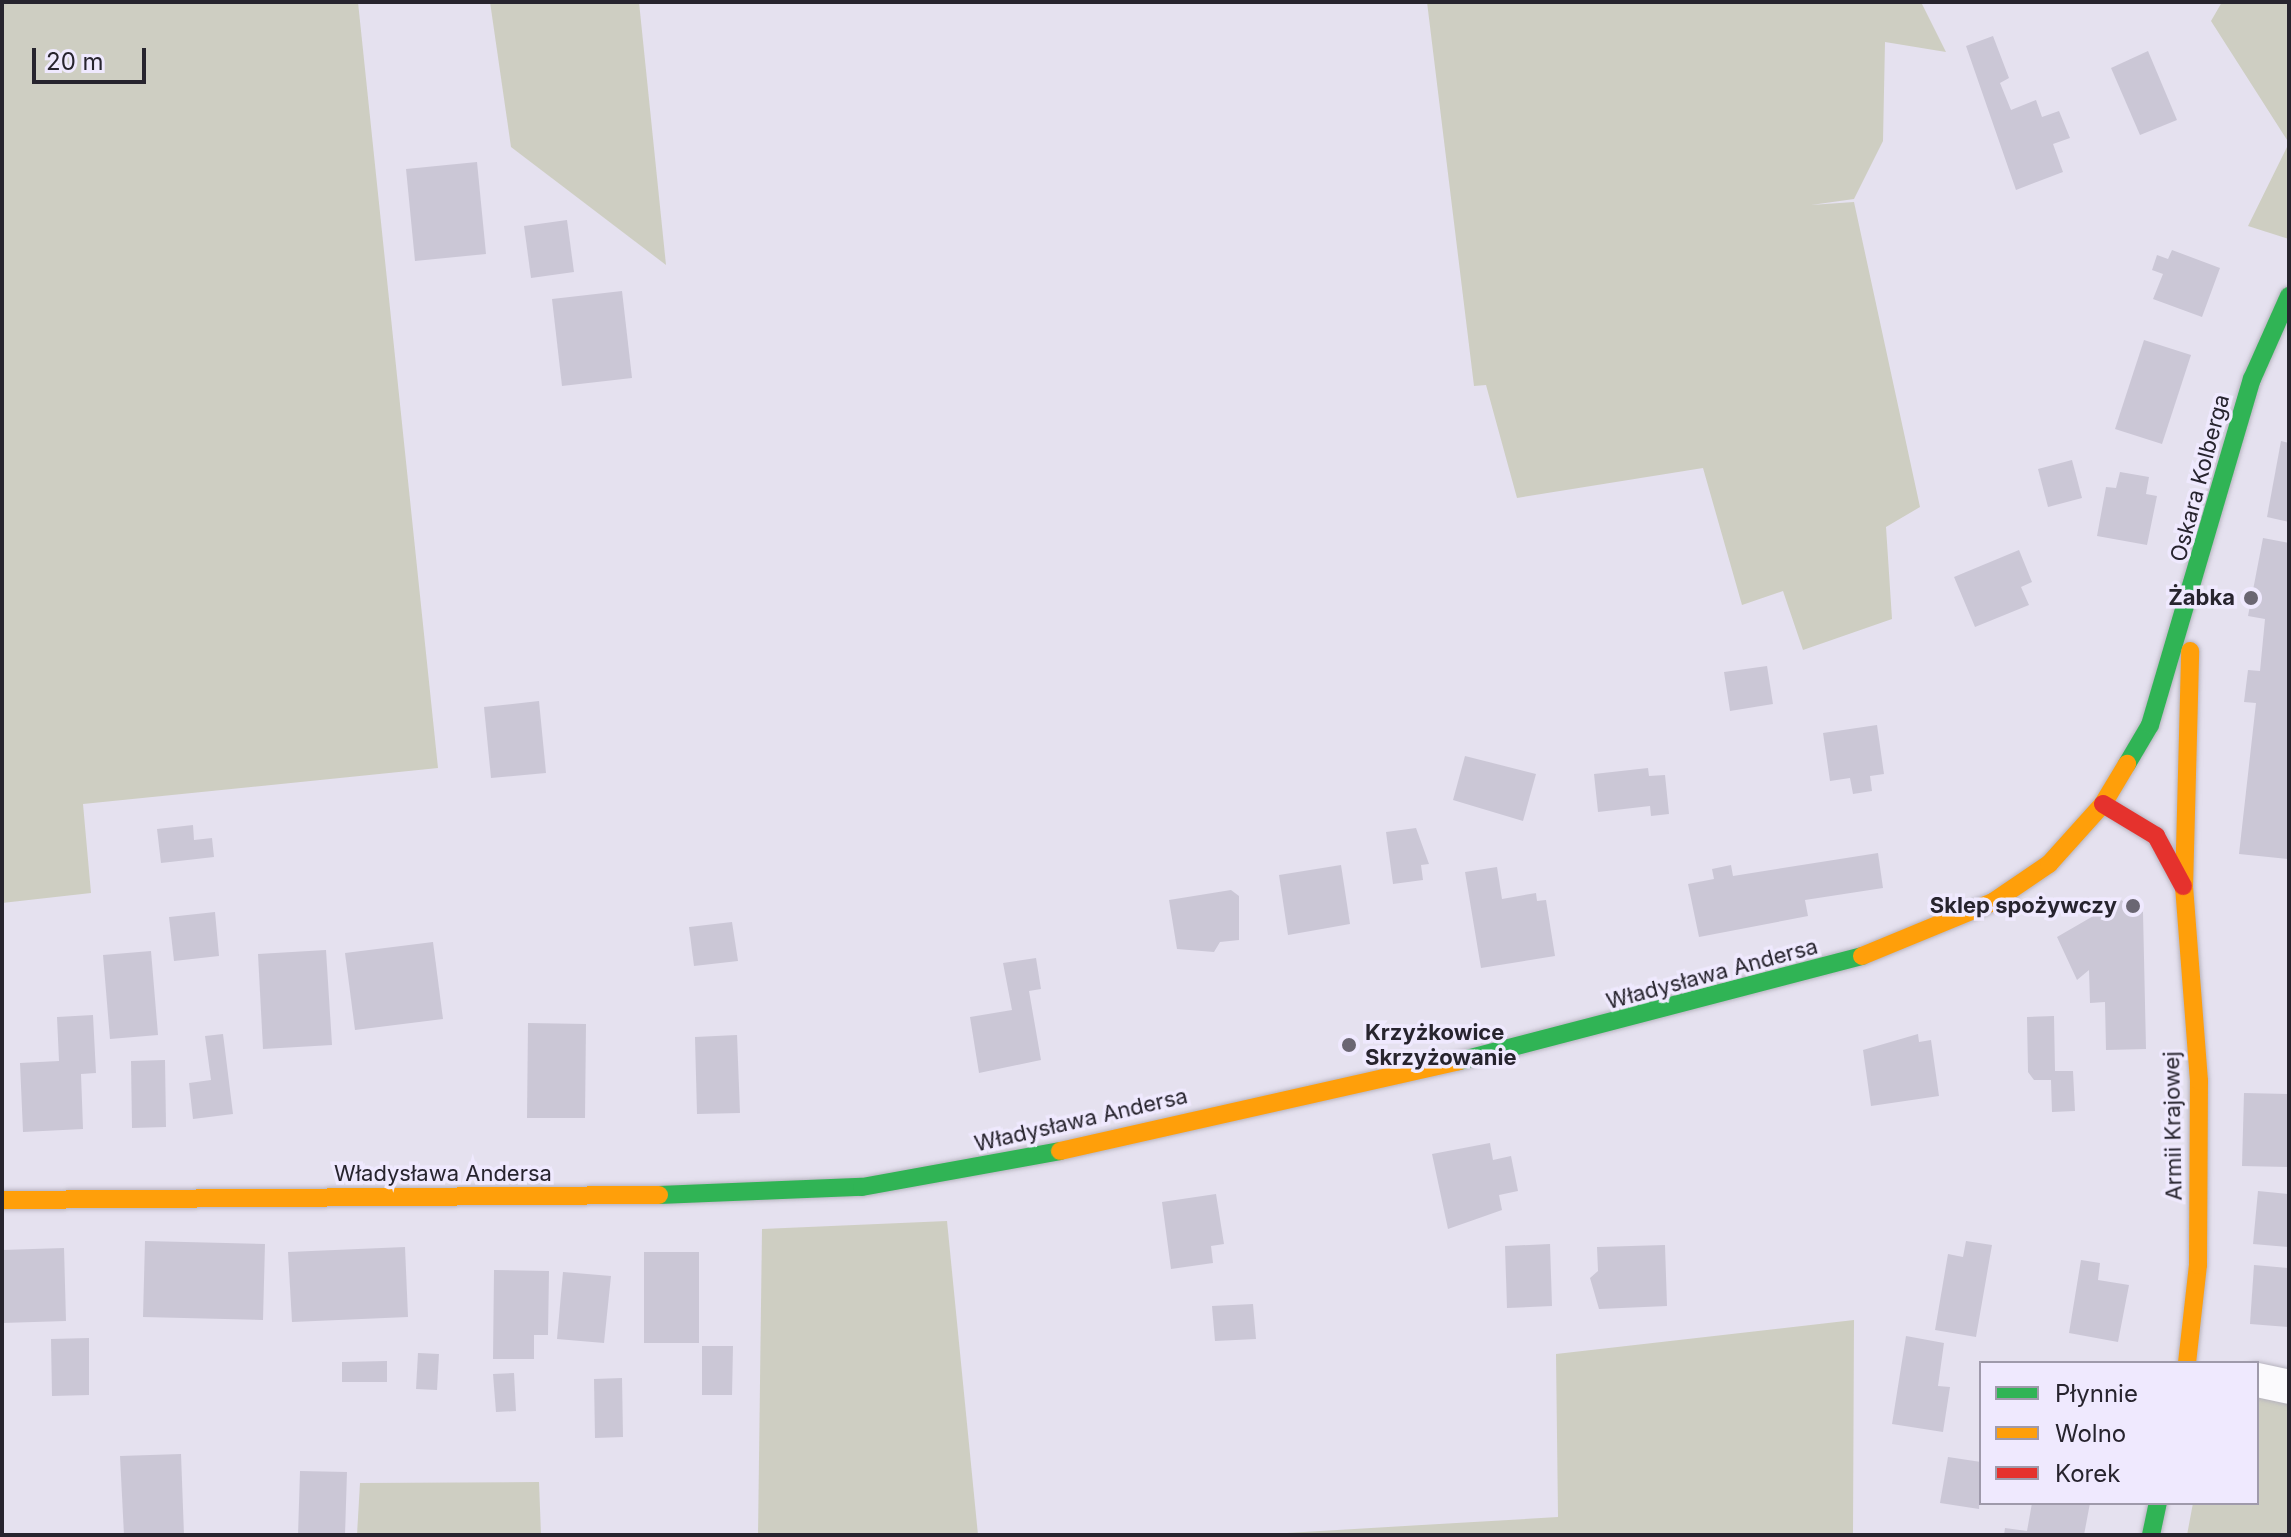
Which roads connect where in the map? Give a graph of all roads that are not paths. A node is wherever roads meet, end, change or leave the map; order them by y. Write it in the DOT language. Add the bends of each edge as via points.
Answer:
graph roads {
  1 [pos="2289,296"];
  2 [pos="2191,606"];
  3 [pos="2132,755"];
  4 [pos="2103,804"];
  5 [pos="2186,809"];
  6 [pos="2184,888"];
  7 [pos="2,1200"];
  8 [pos="2187,1361"];
  9 [pos="2259,1380"];
  10 [pos="2289,1387"];
  11 [pos="2158,1505"];
  12 [pos="2151,1535"];
  1 -- 2 [label="main road, Oskara Kolberga" via="2252,379"];
  2 -- 3 [label="main road, Oskara Kolberga" via="2150,725"];
  2 -- 5 [label="main road, Armii Krajowej"];
  3 -- 4 [label="main road, Oskara Kolberga"];
  3 -- 5 [label="main road"];
  4 -- 6 [label="main road, Armii Krajowej" via="2156,836"];
  4 -- 7 [label="main road, Władysława Andersa" via="2049,864 1993,902 1838,966 1726,999 955,1174 690,1195"];
  5 -- 6 [label="main road, Armii Krajowej"];
  6 -- 8 [label="main road, Armii Krajowej" via="2199,1081 2198,1265"];
  9 -- 10 [label="street"];
  11 -- 12 [label="main road"];
}
